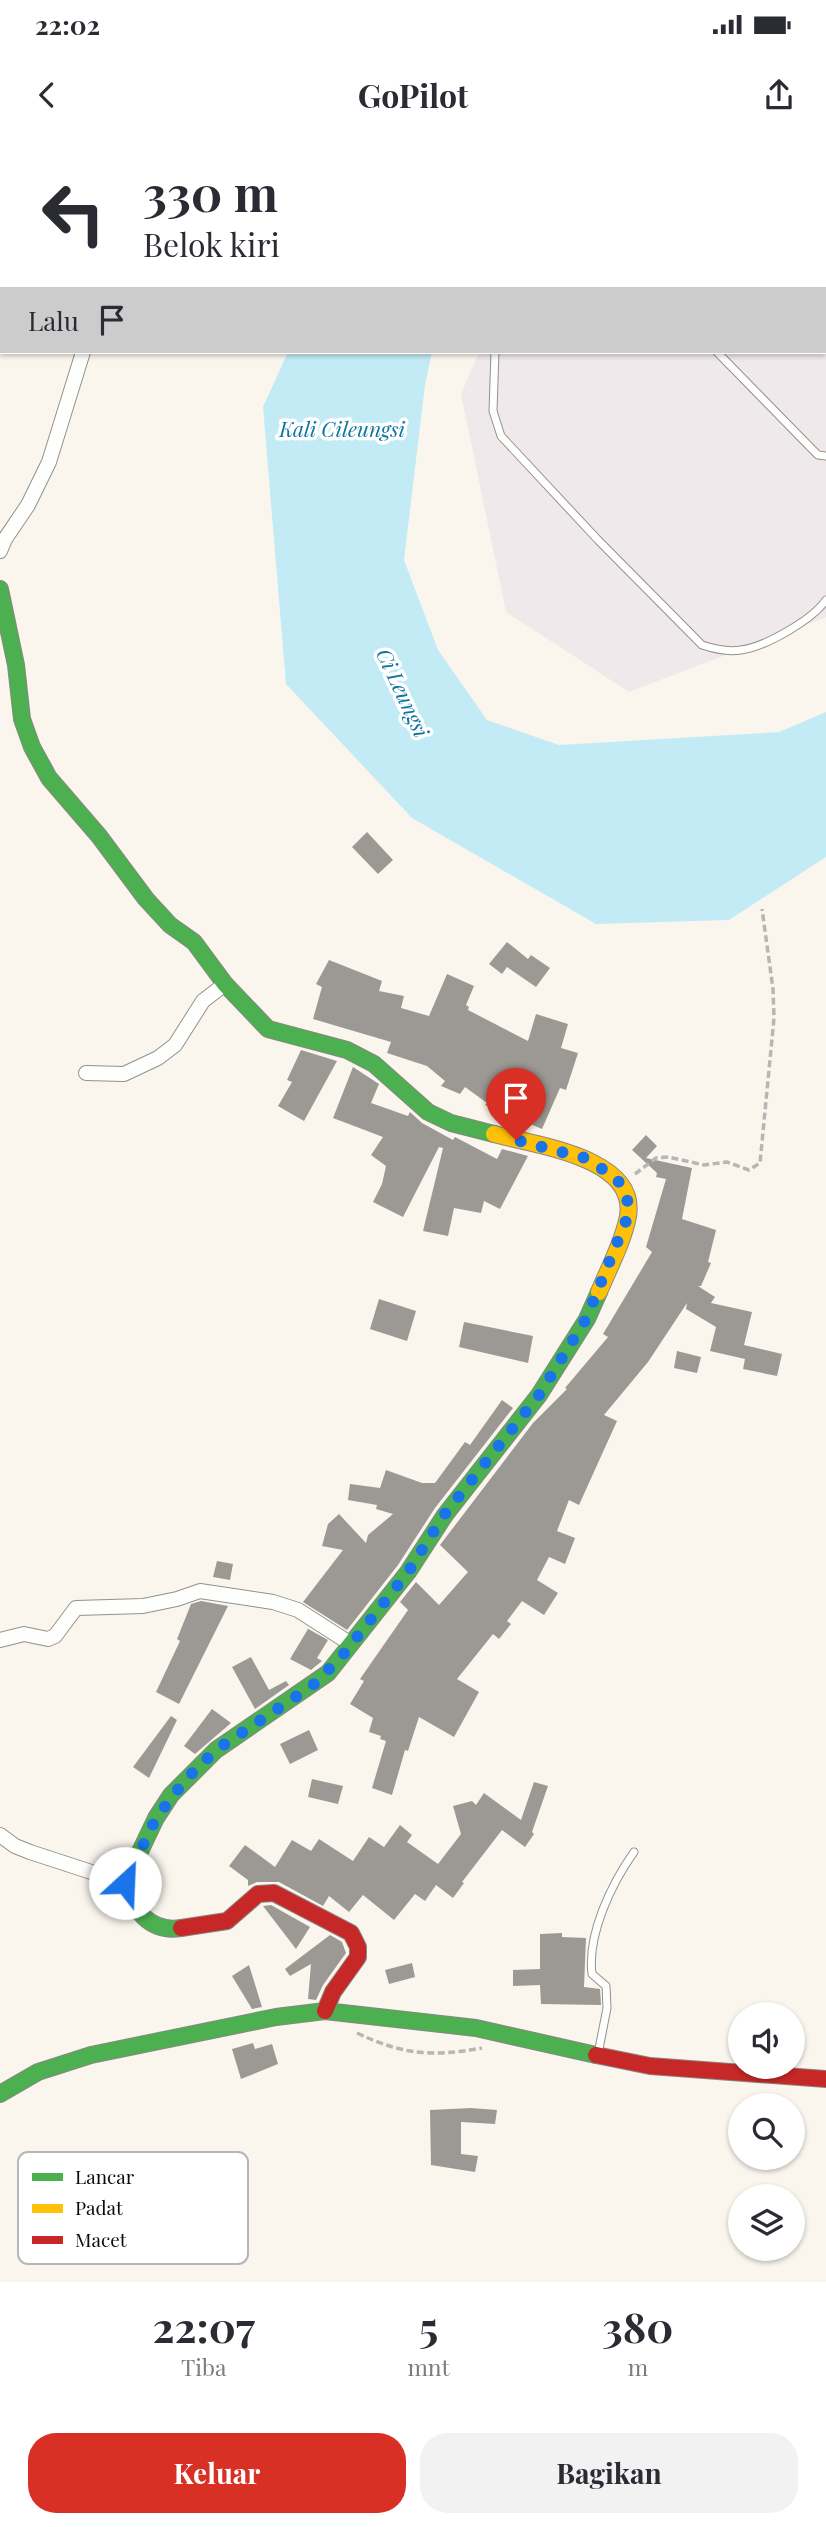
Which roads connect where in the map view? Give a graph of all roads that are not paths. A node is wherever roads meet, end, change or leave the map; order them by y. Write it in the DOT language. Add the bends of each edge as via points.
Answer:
graph roads {
  1 [pos="82,354"];
  2 [pos="495,354"];
  3 [pos="719,354"];
  4 [pos="826,456"];
  5 [pos="0,551"];
  6 [pos="0,589"];
  7 [pos="826,600"];
  8 [pos="225,984"];
  9 [pos="86,1073"];
  10 [pos="0,1640"];
  11 [pos="351,1644"];
  12 [pos="0,1835"];
  13 [pos="634,1852"];
  14 [pos="125,1883"];
  15 [pos="325,2011"];
  16 [pos="598,2055"];
  17 [pos="826,2079"];
  18 [pos="0,2094"];
  1 -- 5 [label="street" via="49,461"];
  2 -- 7 [label="lane" via="494,411 501,436 702,645 741,650 782,635"];
  3 -- 4 [label="lane" via="818,455"];
  6 -- 8 [label="street" via="23,719 49,778 146,899 194,942"];
  8 -- 9 [label="street" via="203,1001 175,1045 158,1058 124,1074"];
  8 -- 11 [label="street" via="268,1028 347,1050 374,1064 428,1112 451,1123 585,1158 607,1170 627,1193 628,1216 586,1319 539,1395 444,1515 408,1572"];
  10 -- 11 [label="street" via="24,1633 48,1639 76,1608 143,1606 200,1591 298,1610"];
  11 -- 14 [label="street" via="328,1673 216,1750 187,1778 156,1818"];
  12 -- 14 [label="street" via="30,1852"];
  13 -- 16 [label="lane" via="606,1897 593,1952 592,1974 606,1986 608,1997"];
  14 -- 15 [label="street" via="139,1914 153,1924 174,1929 227,1920 266,1892 347,1927 356,1940 358,1958"];
  15 -- 16 [label="street" via="476,2028"];
  15 -- 18 [label="street" via="91,2055 38,2072"];
  16 -- 17 [label="street" via="650,2066"];
}
